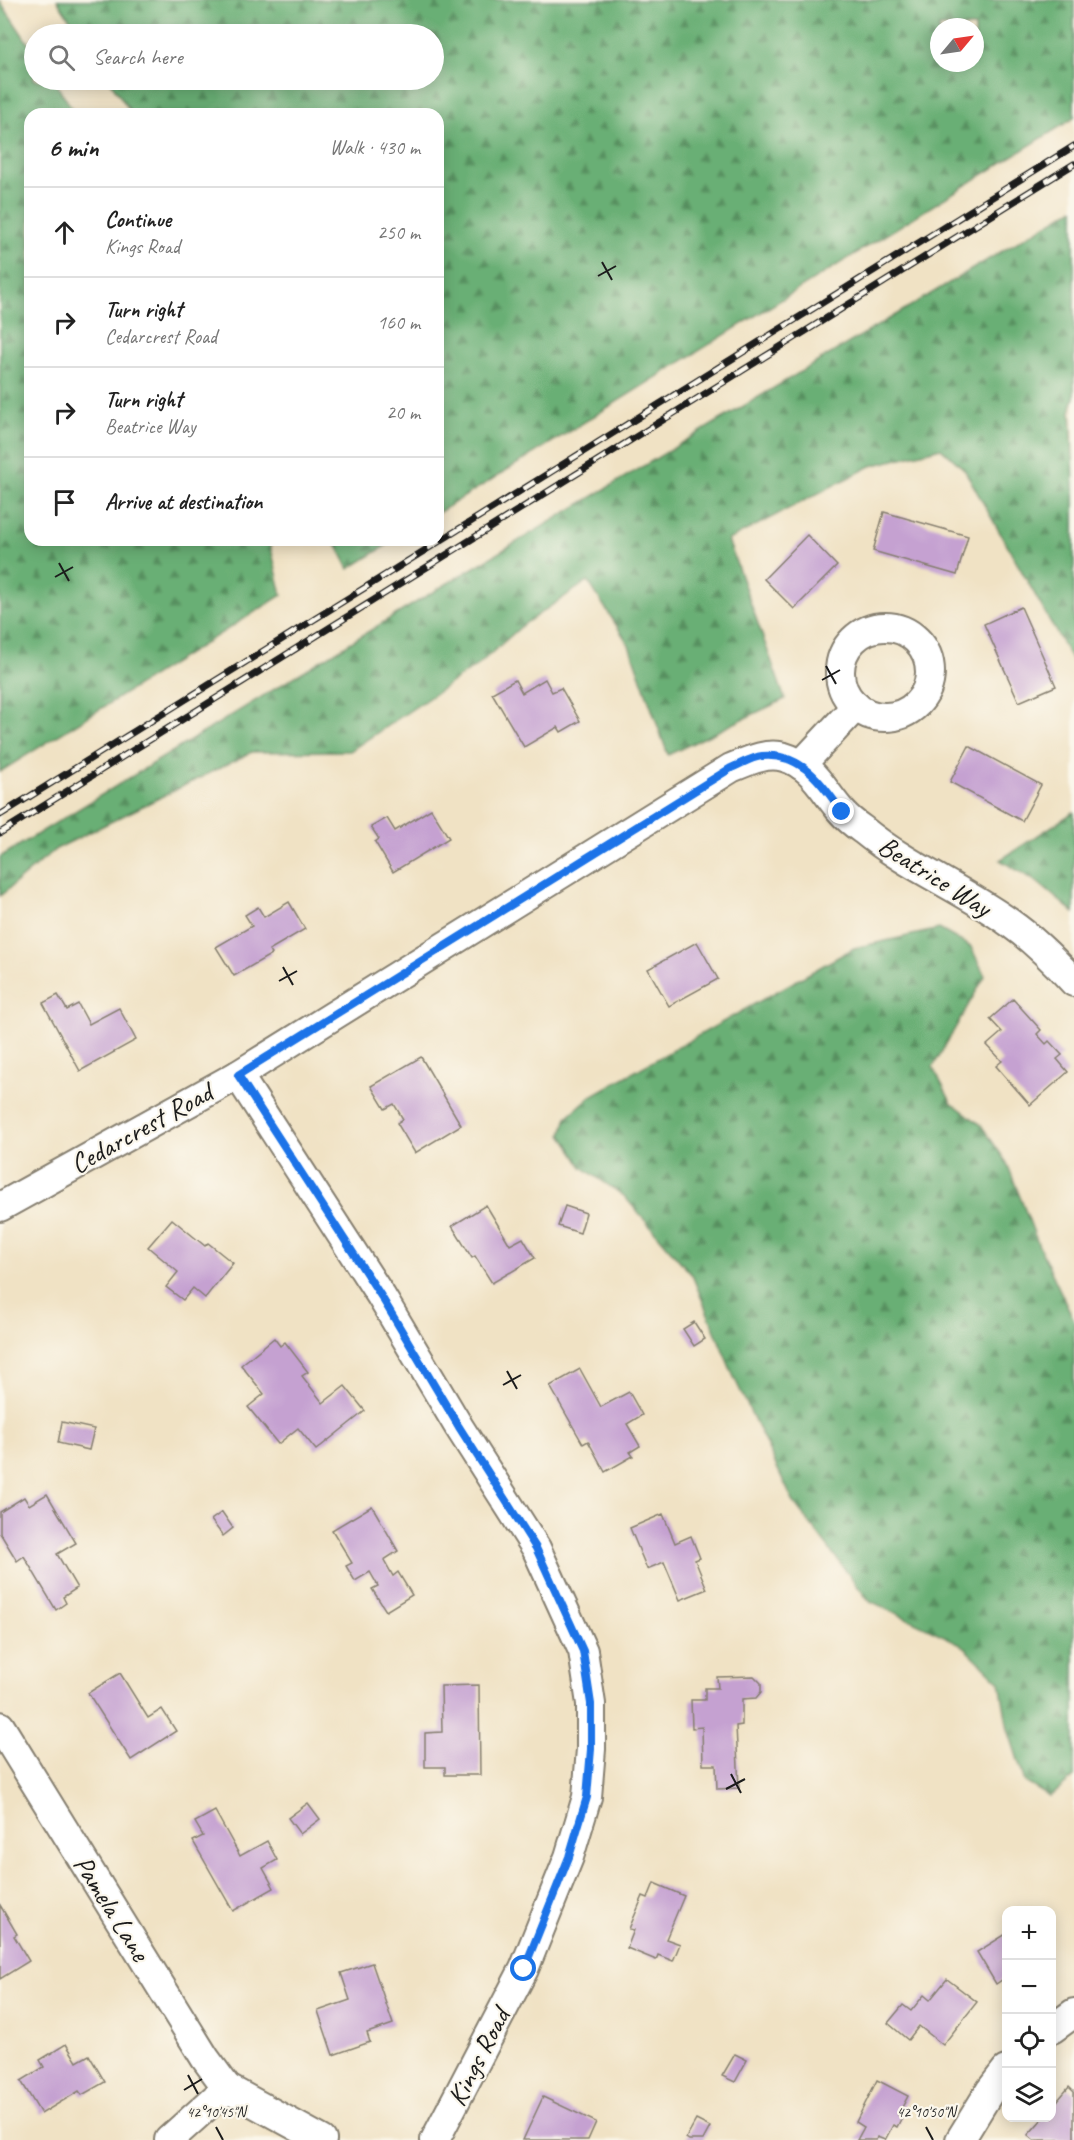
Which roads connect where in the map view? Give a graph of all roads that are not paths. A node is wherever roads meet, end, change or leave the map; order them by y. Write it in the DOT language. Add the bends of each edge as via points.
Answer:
graph roads {
  1 [pos="855,706"];
  2 [pos="801,765"];
  3 [pos="1074,982"];
  4 [pos="238,1075"];
  5 [pos="0,1207"];
  6 [pos="0,1726"];
  7 [pos="1074,2013"];
  8 [pos="1056,2026"];
  9 [pos="1002,2075"];
  10 [pos="227,2088"];
  11 [pos="168,2140"];
  12 [pos="322,2140"];
  13 [pos="435,2140"];
  14 [pos="960,2140"];
  1 -- 2 [label="street"];
  2 -- 3 [label="street, Beatrice Way" via="864,831 1011,924"];
  2 -- 4 [label="street, Cedarcrest Road" via="783,756 760,756 731,768"];
  4 -- 5 [label="street, Cedarcrest Road"];
  4 -- 13 [label="street, Kings Road" via="381,1296 536,1548 583,1651 591,1704 591,1749 587,1797 572,1847 524,1969"];
  6 -- 10 [label="street, Pamela Lane"];
  7 -- 8 [label="street"];
  9 -- 14 [label="street"];
  10 -- 11 [label="street"];
  10 -- 12 [label="street"];
}
